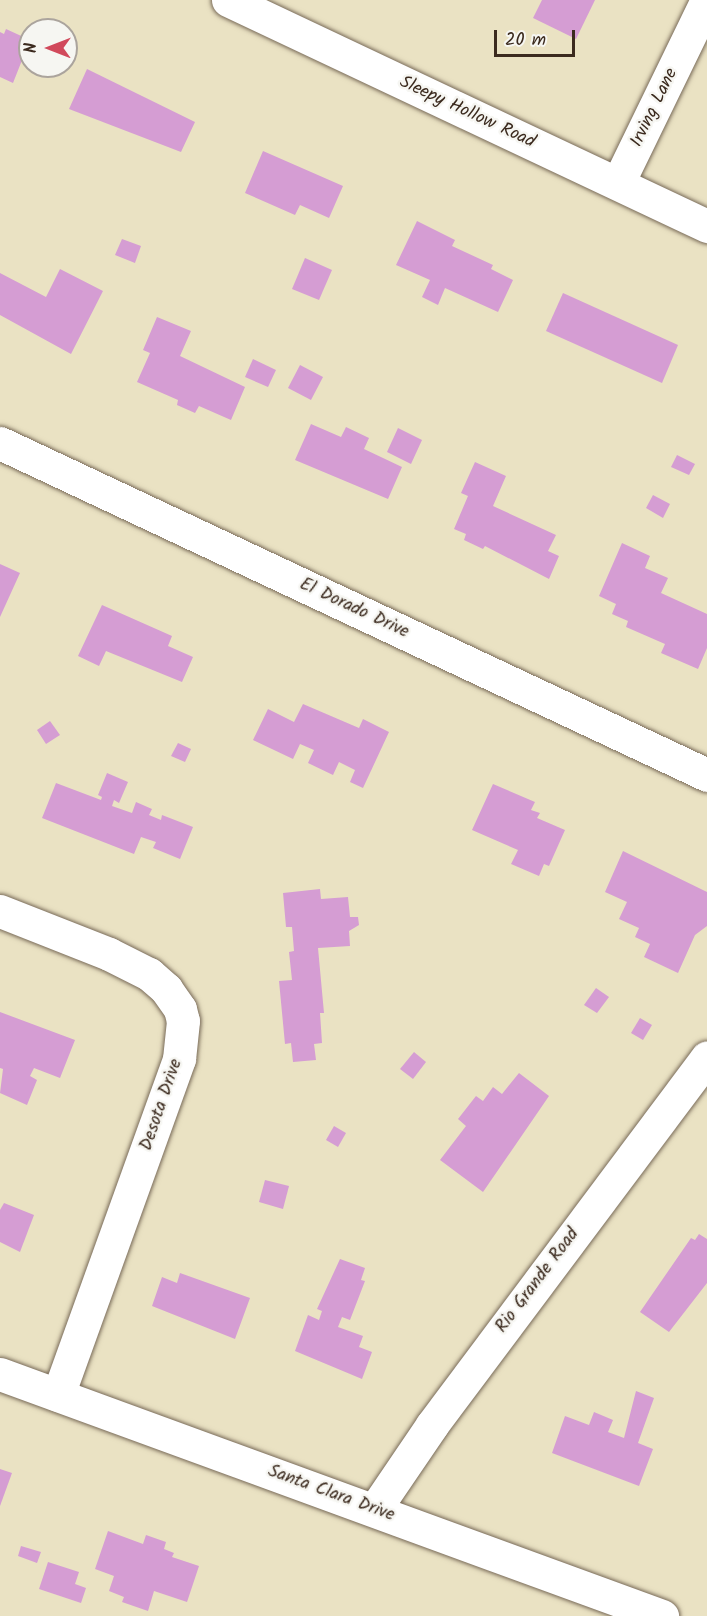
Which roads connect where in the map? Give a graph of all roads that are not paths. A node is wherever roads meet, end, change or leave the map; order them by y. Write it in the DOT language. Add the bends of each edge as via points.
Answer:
graph roads {
  1 [pos="228,0"];
  2 [pos="706,0"];
  3 [pos="618,183"];
  4 [pos="707,226"];
  5 [pos="0,443"];
  6 [pos="707,775"];
  7 [pos="0,911"];
  8 [pos="707,1057"];
  9 [pos="0,1374"];
  10 [pos="58,1395"];
  11 [pos="375,1509"];
  12 [pos="662,1616"];
  1 -- 3 [label="street, Sleepy Hollow Road"];
  2 -- 3 [label="street, Irving Lane"];
  3 -- 4 [label="street, Sleepy Hollow Road"];
  5 -- 6 [label="street, El Dorado Drive"];
  7 -- 10 [label="street, Desota Drive" via="109,954 148,974 166,989 183,1021 179,1059"];
  8 -- 11 [label="street, Rio Grande Road" via="446,1406"];
  9 -- 10 [label="street, Santa Clara Drive"];
  10 -- 11 [label="street, Santa Clara Drive"];
  11 -- 12 [label="street, Santa Clara Drive"];
}
